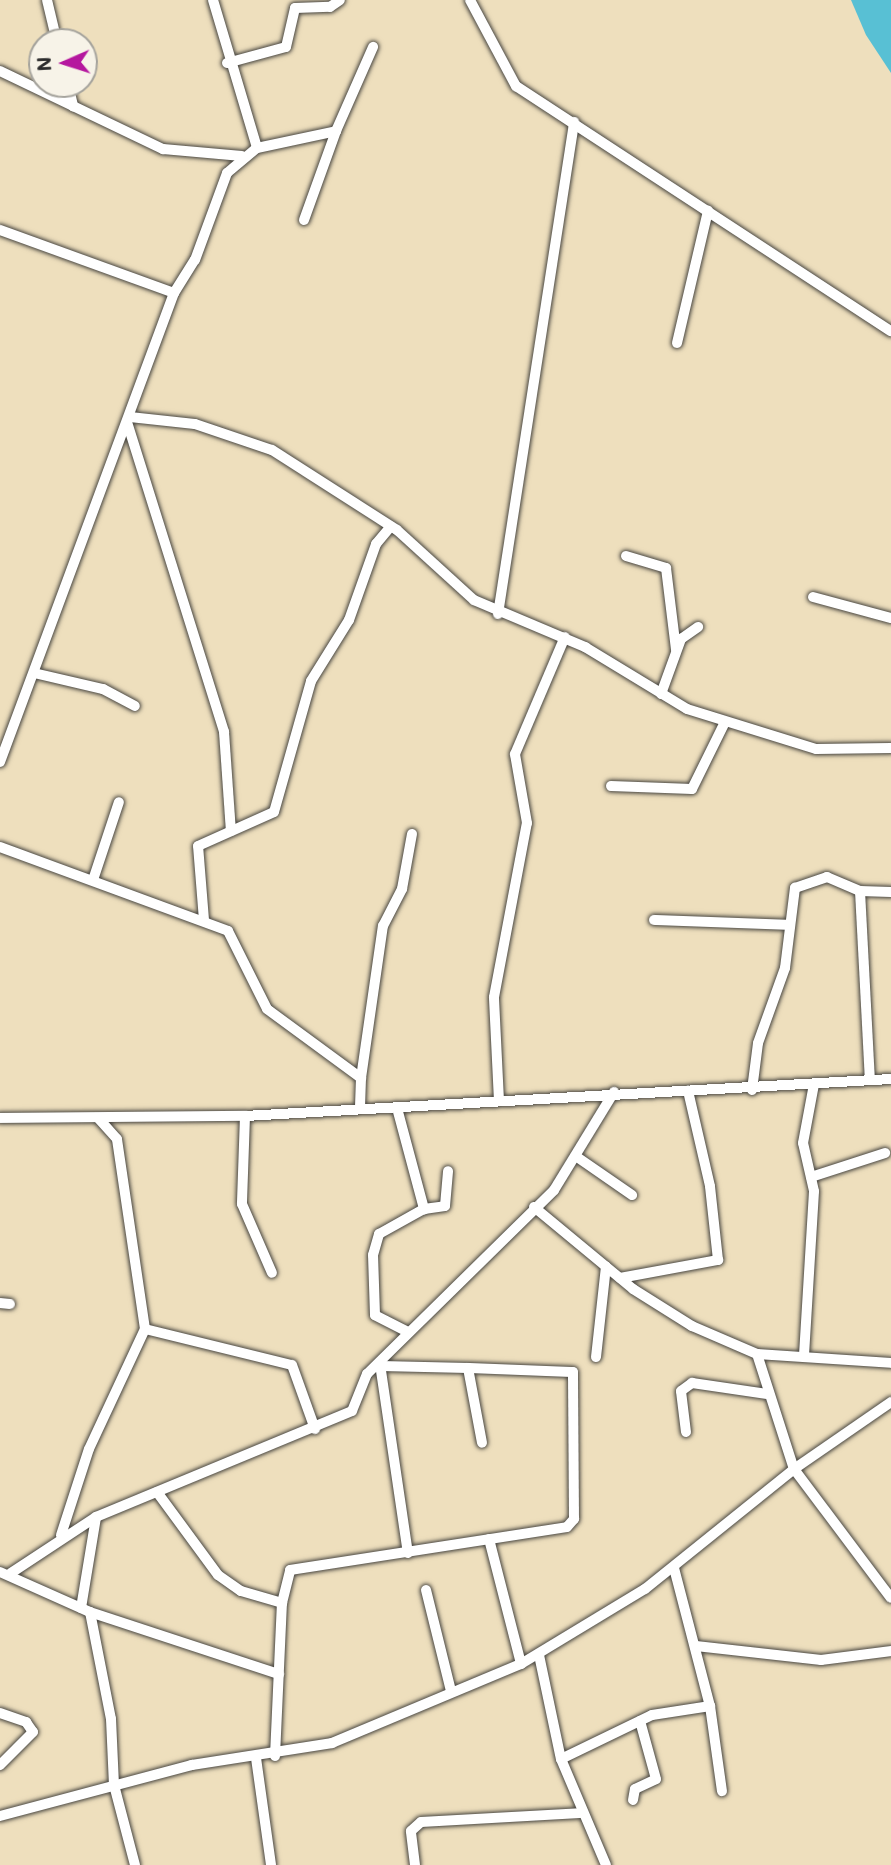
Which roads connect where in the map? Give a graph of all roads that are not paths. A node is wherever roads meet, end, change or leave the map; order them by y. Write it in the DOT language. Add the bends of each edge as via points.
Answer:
graph roads {
  1 [pos="47,0"];
  2 [pos="213,0"];
  3 [pos="340,0"];
  4 [pos="470,0"];
  5 [pos="54,28"];
  6 [pos="373,47"];
  7 [pos="227,63"];
  8 [pos="0,71"];
  9 [pos="72,98"];
  10 [pos="74,106"];
  11 [pos="574,122"];
  12 [pos="335,131"];
  13 [pos="257,148"];
  14 [pos="242,156"];
  15 [pos="708,211"];
  16 [pos="304,220"];
  17 [pos="0,230"];
  18 [pos="174,293"];
  19 [pos="891,331"];
  20 [pos="677,343"];
  21 [pos="128,420"];
  22 [pos="391,526"];
  23 [pos="626,556"];
  24 [pos="813,597"];
  25 [pos="498,614"];
  26 [pos="891,618"];
  27 [pos="698,627"];
  28 [pos="565,637"];
  29 [pos="676,650"];
  30 [pos="34,673"];
  31 [pos="661,694"];
  32 [pos="135,706"];
  33 [pos="726,722"];
  34 [pos="891,748"];
  35 [pos="0,762"];
  36 [pos="611,786"];
  37 [pos="119,802"];
  38 [pos="231,831"];
  39 [pos="412,834"];
  40 [pos="0,847"];
  41 [pos="93,880"];
  42 [pos="860,891"];
  43 [pos="891,892"];
  44 [pos="204,919"];
  45 [pos="654,920"];
  46 [pos="788,925"];
  47 [pos="361,1078"];
  48 [pos="891,1079"];
  49 [pos="870,1080"];
  50 [pos="814,1084"];
  51 [pos="752,1090"];
  52 [pos="688,1091"];
  53 [pos="614,1092"];
  54 [pos="499,1101"];
  55 [pos="360,1108"];
  56 [pos="397,1108"];
  57 [pos="245,1116"];
  58 [pos="133,1117"];
  59 [pos="0,1118"];
  60 [pos="99,1119"];
  61 [pos="117,1139"];
  62 [pos="885,1153"];
  63 [pos="577,1157"];
  64 [pos="448,1171"];
  65 [pos="811,1177"];
  66 [pos="632,1195"];
  67 [pos="534,1207"];
  68 [pos="424,1209"];
  69 [pos="606,1267"];
  70 [pos="272,1273"];
  71 [pos="620,1278"];
  72 [pos="145,1329"];
  73 [pos="408,1332"];
  74 [pos="757,1353"];
  75 [pos="804,1355"];
  76 [pos="596,1357"];
  77 [pos="891,1363"];
  78 [pos="380,1365"];
  79 [pos="468,1368"];
  80 [pos="767,1394"];
  81 [pos="891,1402"];
  82 [pos="316,1429"];
  83 [pos="686,1432"];
  84 [pos="482,1443"];
  85 [pos="794,1468"];
  86 [pos="158,1492"];
  87 [pos="96,1517"];
  88 [pos="61,1535"];
  89 [pos="489,1539"];
  90 [pos="408,1553"];
  91 [pos="674,1568"];
  92 [pos="6,1573"];
  93 [pos="426,1590"];
  94 [pos="891,1598"];
  95 [pos="282,1603"];
  96 [pos="85,1610"];
  97 [pos="696,1646"];
  98 [pos="891,1651"];
  99 [pos="539,1655"];
  100 [pos="521,1664"];
  101 [pos="279,1674"];
  102 [pos="451,1691"];
  103 [pos="709,1706"];
  104 [pos="0,1713"];
  105 [pos="640,1721"];
  106 [pos="275,1756"];
  107 [pos="256,1758"];
  108 [pos="561,1759"];
  109 [pos="0,1765"];
  110 [pos="114,1785"];
  111 [pos="722,1791"];
  112 [pos="633,1800"];
  113 [pos="580,1813"];
  114 [pos="0,1816"];
  115 [pos="135,1865"];
  116 [pos="271,1865"];
  117 [pos="415,1865"];
  118 [pos="606,1865"];
  1 -- 5 [label="street"];
  2 -- 7 [label="street"];
  3 -- 7 [label="street" via="330,7 293,9 286,47"];
  4 -- 11 [label="street" via="509,78"];
  6 -- 12 [label="street"];
  7 -- 13 [label="street"];
  8 -- 10 [label="street"];
  9 -- 10 [label="street"];
  10 -- 14 [label="street" via="163,149"];
  11 -- 15 [label="street"];
  11 -- 25 [label="street"];
  12 -- 13 [label="street"];
  12 -- 16 [label="street"];
  13 -- 14 [label="street"];
  14 -- 18 [label="street" via="228,173 195,260"];
  15 -- 19 [label="street"];
  15 -- 20 [label="street"];
  17 -- 18 [label="street"];
  18 -- 21 [label="street"];
  21 -- 22 [label="street" via="195,424 272,450"];
  21 -- 30 [label="street"];
  21 -- 38 [label="street" via="224,732"];
  22 -- 25 [label="street"];
  22 -- 38 [label="street" via="376,544 349,620 311,681 274,812"];
  23 -- 29 [label="street" via="666,568"];
  24 -- 26 [label="street"];
  25 -- 28 [label="street"];
  27 -- 29 [label="street" via="686,631"];
  28 -- 31 [label="street"];
  28 -- 54 [label="street" via="515,754 527,823 494,997"];
  29 -- 31 [label="street"];
  30 -- 32 [label="street" via="103,689"];
  30 -- 35 [label="street"];
  31 -- 33 [label="street"];
  33 -- 34 [label="street" via="828,751"];
  33 -- 36 [label="street" via="692,789"];
  37 -- 41 [label="street"];
  38 -- 44 [label="street" via="198,846"];
  39 -- 47 [label="street" via="402,889 383,926"];
  40 -- 41 [label="street"];
  41 -- 44 [label="street"];
  42 -- 43 [label="street"];
  42 -- 46 [label="street" via="827,877 802,881 789,899"];
  42 -- 49 [label="street"];
  44 -- 47 [label="street" via="237,939 258,994 282,1025"];
  45 -- 46 [label="street"];
  46 -- 51 [label="street" via="785,968 758,1042"];
  47 -- 55 [label="street"];
  48 -- 49 [label="street"];
  49 -- 50 [label="street"];
  50 -- 51 [label="street"];
  50 -- 65 [label="street" via="803,1143"];
  51 -- 52 [label="street"];
  52 -- 53 [label="street"];
  52 -- 71 [label="street" via="710,1185 718,1260"];
  53 -- 54 [label="street"];
  53 -- 63 [label="street"];
  54 -- 56 [label="street"];
  55 -- 56 [label="street"];
  55 -- 57 [label="street"];
  56 -- 68 [label="street"];
  57 -- 58 [label="street"];
  57 -- 70 [label="street" via="242,1204"];
  58 -- 60 [label="street"];
  58 -- 61 [label="street"];
  59 -- 60 [label="street"];
  60 -- 61 [label="street"];
  61 -- 72 [label="street"];
  62 -- 65 [label="street"];
  63 -- 66 [label="street"];
  63 -- 67 [label="street"];
  64 -- 68 [label="street" via="444,1206"];
  65 -- 75 [label="street"];
  67 -- 69 [label="street"];
  67 -- 73 [label="street"];
  68 -- 73 [label="street" via="379,1234 373,1255 374,1315"];
  69 -- 71 [label="street"];
  69 -- 76 [label="street"];
  71 -- 74 [label="street" via="674,1317"];
  72 -- 82 [label="street" via="292,1365"];
  72 -- 88 [label="street" via="89,1449"];
  73 -- 78 [label="street"];
  74 -- 75 [label="street"];
  74 -- 80 [label="street"];
  75 -- 77 [label="street"];
  78 -- 79 [label="street"];
  78 -- 82 [label="street" via="363,1380 356,1407"];
  78 -- 90 [label="street"];
  79 -- 84 [label="street"];
  79 -- 89 [label="street" via="562,1368 574,1376 574,1519 567,1527"];
  80 -- 83 [label="street" via="692,1383 681,1391"];
  80 -- 85 [label="street"];
  81 -- 85 [label="street"];
  82 -- 86 [label="street"];
  85 -- 91 [label="street"];
  85 -- 94 [label="street"];
  86 -- 87 [label="street"];
  86 -- 95 [label="street" via="218,1575 241,1591"];
  87 -- 88 [label="street"];
  87 -- 96 [label="street"];
  88 -- 92 [label="street"];
  89 -- 90 [label="street"];
  89 -- 100 [label="street"];
  90 -- 95 [label="street" via="298,1567 286,1576"];
  91 -- 97 [label="street"];
  91 -- 99 [label="street"];
  92 -- 96 [label="street"];
  93 -- 102 [label="street"];
  95 -- 101 [label="street"];
  96 -- 101 [label="street"];
  96 -- 110 [label="street" via="111,1719"];
  97 -- 98 [label="street" via="821,1660"];
  97 -- 103 [label="street"];
  99 -- 100 [label="street"];
  99 -- 108 [label="street"];
  100 -- 102 [label="street"];
  101 -- 106 [label="street"];
  102 -- 106 [label="street" via="332,1743"];
  103 -- 105 [label="street"];
  103 -- 111 [label="street"];
  104 -- 109 [label="street" via="26,1722 33,1732"];
  105 -- 108 [label="street"];
  105 -- 112 [label="street" via="656,1779 635,1788"];
  106 -- 107 [label="street"];
  107 -- 110 [label="street" via="192,1765"];
  107 -- 116 [label="street"];
  108 -- 113 [label="street"];
  110 -- 114 [label="street"];
  110 -- 115 [label="street"];
  113 -- 117 [label="street" via="421,1822 411,1831"];
  113 -- 118 [label="street"];
}
